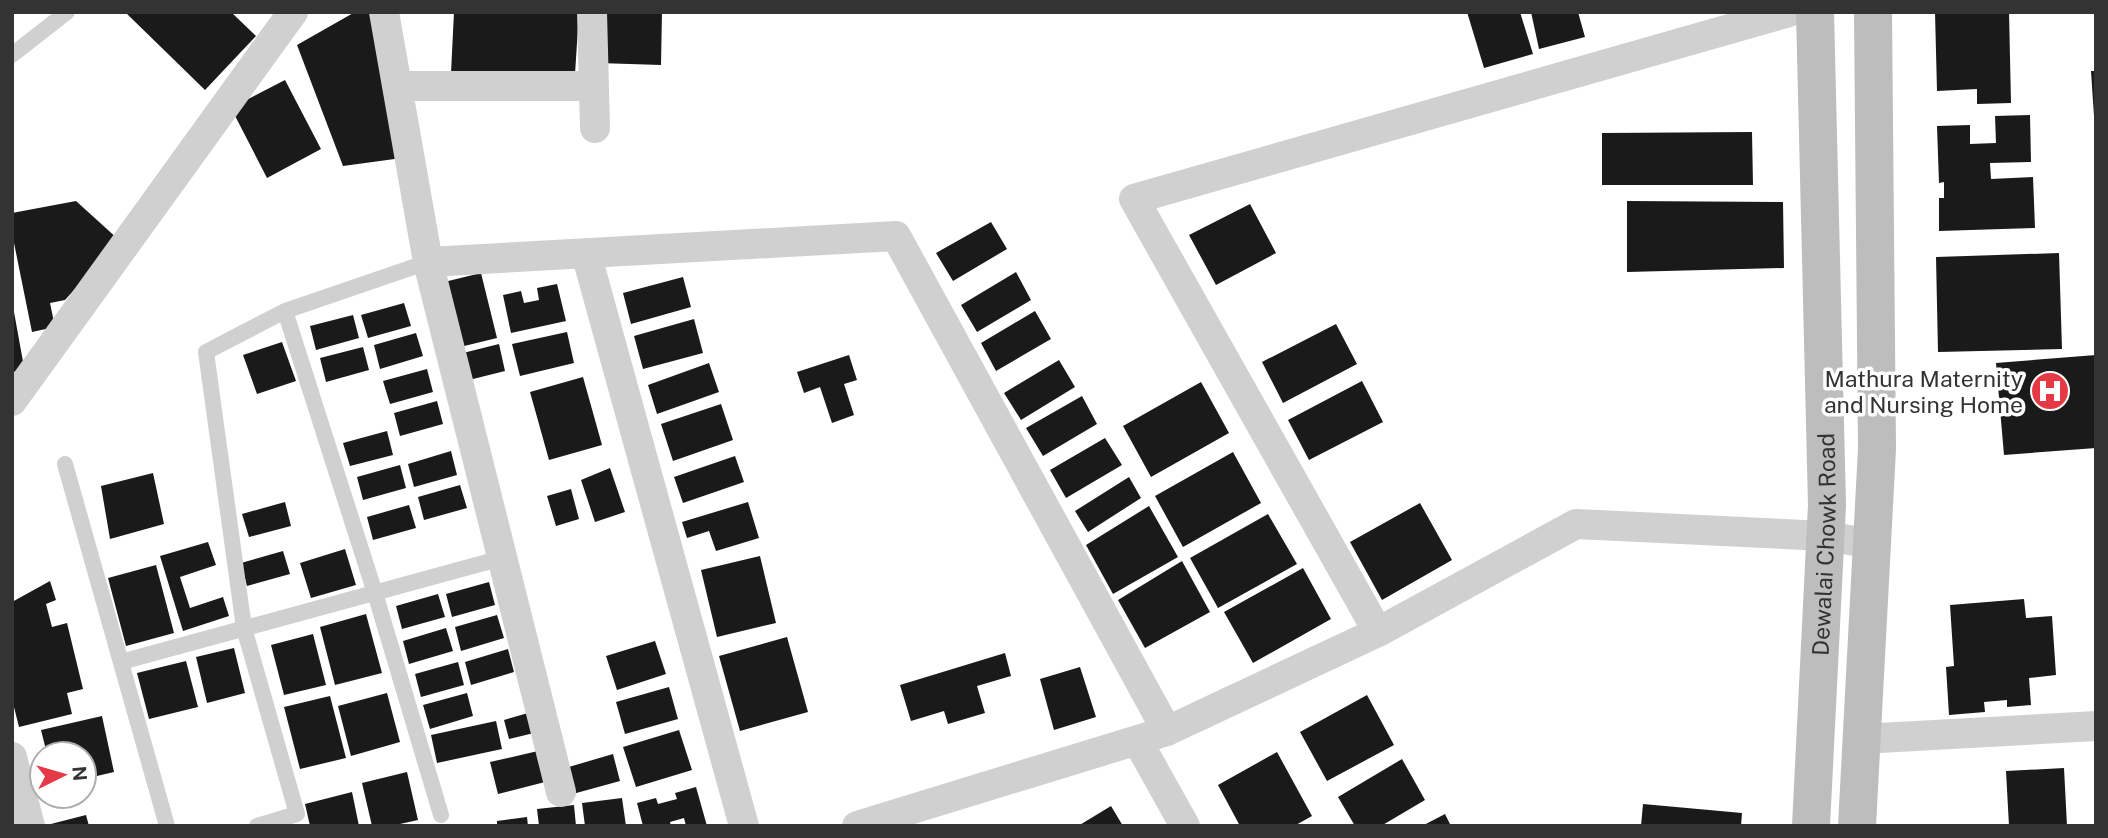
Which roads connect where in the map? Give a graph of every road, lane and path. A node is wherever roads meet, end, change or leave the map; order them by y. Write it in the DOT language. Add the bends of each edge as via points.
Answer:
graph roads {
  1 [pos="67,12"];
  2 [pos="293,12"];
  3 [pos="384,12"];
  4 [pos="592,12"];
  5 [pos="1789,12"];
  6 [pos="1815,12"];
  7 [pos="1873,12"];
  8 [pos="12,55"];
  9 [pos="397,86"];
  10 [pos="594,86"];
  11 [pos="595,128"];
  12 [pos="586,253"];
  13 [pos="428,262"];
  14 [pos="285,312"];
  15 [pos="12,401"];
  16 [pos="65,464"];
  17 [pos="1826,536"];
  18 [pos="1872,544"];
  19 [pos="502,558"];
  20 [pos="375,593"];
  21 [pos="244,628"];
  22 [pos="1378,632"];
  23 [pos="121,662"];
  24 [pos="2096,726"];
  25 [pos="1167,731"];
  26 [pos="1861,739"];
  27 [pos="1136,740"];
  28 [pos="12,757"];
  29 [pos="561,792"];
  30 [pos="441,815"];
  31 [pos="875,823"];
  32 [pos="30,826"];
  33 [pos="167,826"];
  34 [pos="257,826"];
  35 [pos="744,826"];
  36 [pos="1185,826"];
  37 [pos="1811,826"];
  38 [pos="1857,826"];
  1 -- 8 [label="lane"];
  2 -- 15 [label="street"];
  3 -- 9 [label="street"];
  4 -- 10 [label="street"];
  5 -- 22 [label="street" via="1134,199"];
  6 -- 17 [label="main road, Dewalai Chowk Road"];
  7 -- 18 [label="main road, Dewalai Chowk Road" via="1877,449"];
  9 -- 10 [label="street"];
  9 -- 13 [label="street"];
  10 -- 11 [label="street"];
  12 -- 13 [label="street"];
  12 -- 25 [label="street" via="896,236"];
  12 -- 35 [label="street"];
  13 -- 14 [label="lane"];
  13 -- 19 [label="street"];
  14 -- 20 [label="lane"];
  14 -- 21 [label="lane" via="206,352"];
  16 -- 23 [label="lane"];
  17 -- 18 [label="street"];
  17 -- 22 [label="street" via="1576,524"];
  17 -- 37 [label="main road, Dewalai Chowk Road"];
  18 -- 26 [label="main road, Dewalai Chowk Road"];
  19 -- 20 [label="lane"];
  19 -- 29 [label="street"];
  20 -- 21 [label="lane"];
  20 -- 30 [label="lane"];
  21 -- 23 [label="lane"];
  21 -- 34 [label="lane" via="297,814"];
  22 -- 25 [label="street"];
  23 -- 33 [label="lane"];
  24 -- 26 [label="street"];
  25 -- 27 [label="street"];
  26 -- 38 [label="main road, Dewalai Chowk Road"];
  27 -- 31 [label="street"];
  27 -- 36 [label="street"];
  28 -- 32 [label="street"];
}
